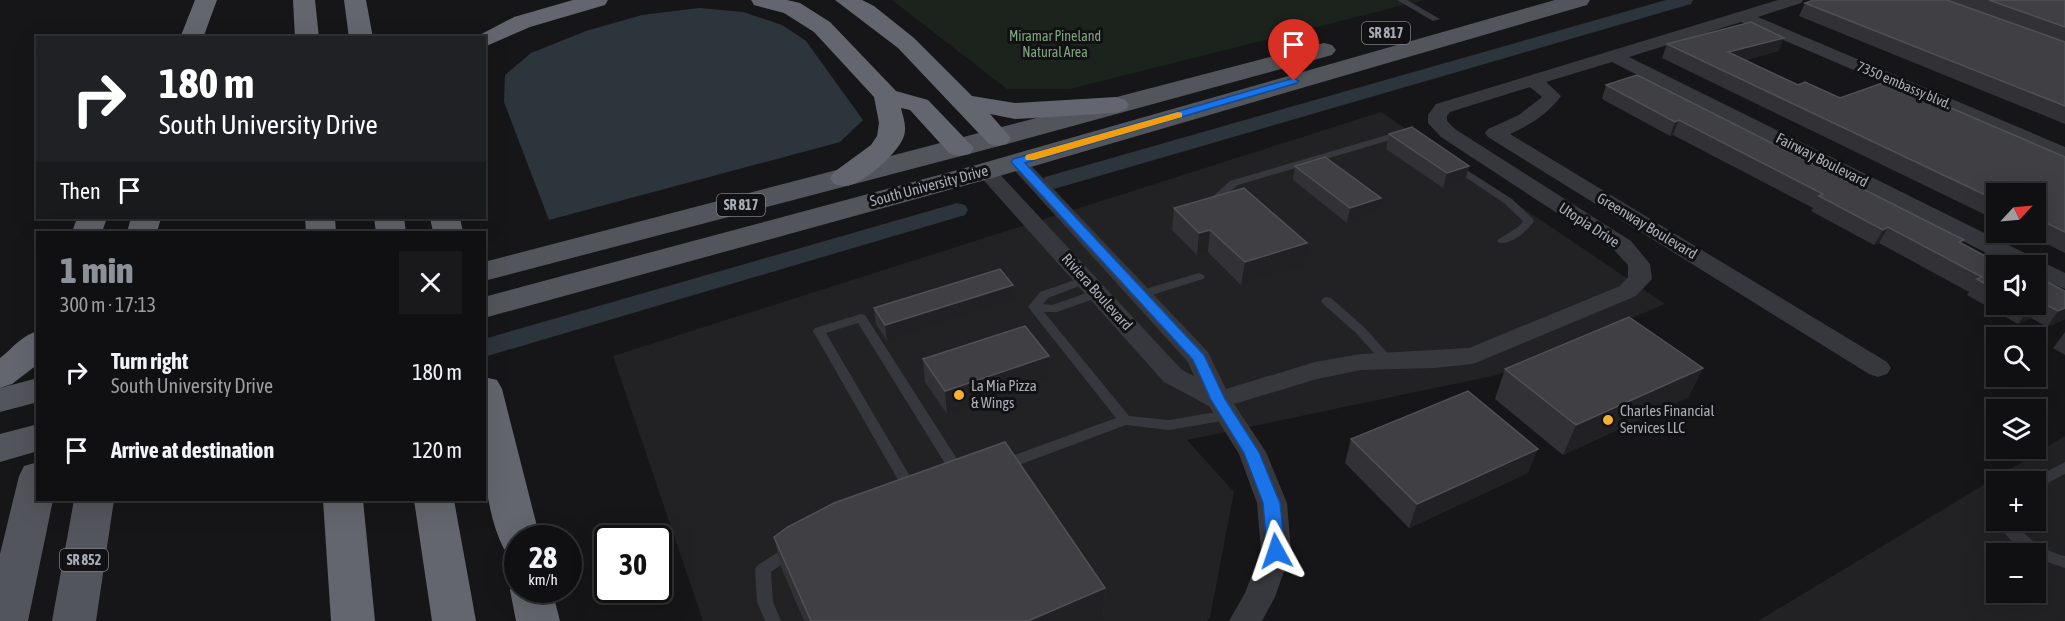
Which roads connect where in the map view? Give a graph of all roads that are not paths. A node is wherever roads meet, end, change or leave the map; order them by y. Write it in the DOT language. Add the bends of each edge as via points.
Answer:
graph roads {
  1 [pos="206,0"];
  2 [pos="304,0"];
  3 [pos="355,0"];
  4 [pos="597,0"];
  5 [pos="762,0"];
  6 [pos="846,0"];
  7 [pos="1401,0"];
  8 [pos="1508,0"];
  9 [pos="1579,0"];
  10 [pos="1795,0"];
  11 [pos="1747,14"];
  12 [pos="1436,19"];
  13 [pos="1402,28"];
  14 [pos="192,36"];
  15 [pos="307,36"];
  16 [pos="361,36"];
  17 [pos="486,39"];
  18 [pos="1345,44"];
  19 [pos="1612,56"];
  20 [pos="1533,80"];
  21 [pos="887,96"];
  22 [pos="963,102"];
  23 [pos="1116,105"];
  24 [pos="1409,135"];
  25 [pos="998,138"];
  26 [pos="2065,145"];
  27 [pos="960,148"];
  28 [pos="2065,154"];
  29 [pos="1445,159"];
  30 [pos="1017,162"];
  31 [pos="986,171"];
  32 [pos="843,178"];
  33 [pos="1216,197"];
  34 [pos="1503,241"];
  35 [pos="2009,255"];
  36 [pos="486,271"];
  37 [pos="2046,273"];
  38 [pos="1199,277"];
  39 [pos="2065,282"];
  40 [pos="1092,287"];
  41 [pos="1139,295"];
  42 [pos="1328,301"];
  43 [pos="486,307"];
  44 [pos="1034,308"];
  45 [pos="36,344"];
  46 [pos="1388,362"];
  47 [pos="1878,368"];
  48 [pos="0,376"];
  49 [pos="36,391"];
  50 [pos="486,397"];
  51 [pos="0,400"];
  52 [pos="1223,408"];
  53 [pos="1125,420"];
  54 [pos="36,438"];
  55 [pos="0,448"];
  56 [pos="2065,467"];
  57 [pos="2046,478"];
  58 [pos="36,485"];
  59 [pos="915,498"];
  60 [pos="93,501"];
  61 [pos="343,501"];
  62 [pos="434,501"];
  63 [pos="516,525"];
  64 [pos="2011,531"];
  65 [pos="806,541"];
  66 [pos="2065,562"];
  67 [pos="534,603"];
  68 [pos="6,621"];
  69 [pos="74,621"];
  70 [pos="352,621"];
  71 [pos="454,621"];
  72 [pos="538,621"];
  73 [pos="773,621"];
  74 [pos="1245,621"];
  1 -- 14 [label="highway"];
  2 -- 15 [label="highway"];
  3 -- 16 [label="highway"];
  4 -- 17 [label="highway" via="522,22"];
  5 -- 21 [label="highway" via="792,8 822,27"];
  6 -- 22 [label="highway" via="874,16"];
  7 -- 12 [label="lane"];
  8 -- 12 [label="main road, SR 817"];
  9 -- 30 [label="main road, South University Drive / SR 817"];
  10 -- 11 [label="street, Utopia Drive"];
  11 -- 19 [label="street, Utopia Drive"];
  11 -- 26 [label="street"];
  11 -- 28 [label="street, 7350 embassy blvd."];
  12 -- 13 [label="main road, SR 817"];
  18 -- 23 [label="main road, South University Drive / SR 817"];
  19 -- 20 [label="street, Utopia Drive"];
  19 -- 35 [label="street, Fairway Boulevard"];
  20 -- 46 [label="street, Utopia Drive" via="1443,108 1437,123 1623,246 1639,264 1640,279 1628,291 1473,356"];
  20 -- 47 [label="street, Greenway Boulevard" via="1552,96 1540,111 1495,134"];
  21 -- 27 [label="highway" via="919,105"];
  21 -- 32 [label="highway" via="885,107 891,119 891,136 884,147"];
  22 -- 23 [label="highway" via="1015,111"];
  22 -- 25 [label="highway"];
  23 -- 25 [label="main road, South University Drive / SR 817"];
  24 -- 33 [label="lane" via="1234,183"];
  25 -- 27 [label="main road, South University Drive / SR 817"];
  25 -- 30 [label="main road"];
  27 -- 31 [label="main road"];
  27 -- 32 [label="main road, South University Drive / SR 817"];
  29 -- 34 [label="lane" via="1508,201 1529,221"];
  30 -- 31 [label="main road, South University Drive / SR 817"];
  30 -- 41 [label="street, Riviera Boulevard"];
  31 -- 40 [label="street, Riviera Boulevard"];
  31 -- 43 [label="main road, South University Drive / SR 817"];
  32 -- 36 [label="main road, South University Drive / SR 817"];
  37 -- 39 [label="street"];
  38 -- 41 [label="lane"];
  40 -- 44 [label="lane" via="1053,309"];
  40 -- 44 [label="lane" via="1044,295"];
  40 -- 52 [label="street, Riviera Boulevard" via="1173,376"];
  41 -- 52 [label="street, Riviera Boulevard" via="1199,358"];
  42 -- 46 [label="lane"];
  44 -- 53 [label="lane"];
  45 -- 48 [label="highway"];
  46 -- 52 [label="street, Utopia Drive" via="1361,362 1315,371"];
  49 -- 51 [label="main road"];
  50 -- 63 [label="highway"];
  52 -- 53 [label="lane" via="1169,425"];
  52 -- 74 [label="street, Riviera Boulevard" via="1251,452 1272,503 1276,551 1259,597"];
  53 -- 59 [label="lane" via="969,478 861,318 819,331"];
  54 -- 55 [label="main road"];
  56 -- 57 [label="lane"];
  58 -- 68 [label="main road"];
  60 -- 69 [label="main road, SR 852"];
  61 -- 70 [label="highway"];
  62 -- 71 [label="highway"];
  64 -- 66 [label="lane" via="2031,548"];
  65 -- 73 [label="lane" via="764,569 765,602"];
  67 -- 72 [label="highway"];
}
